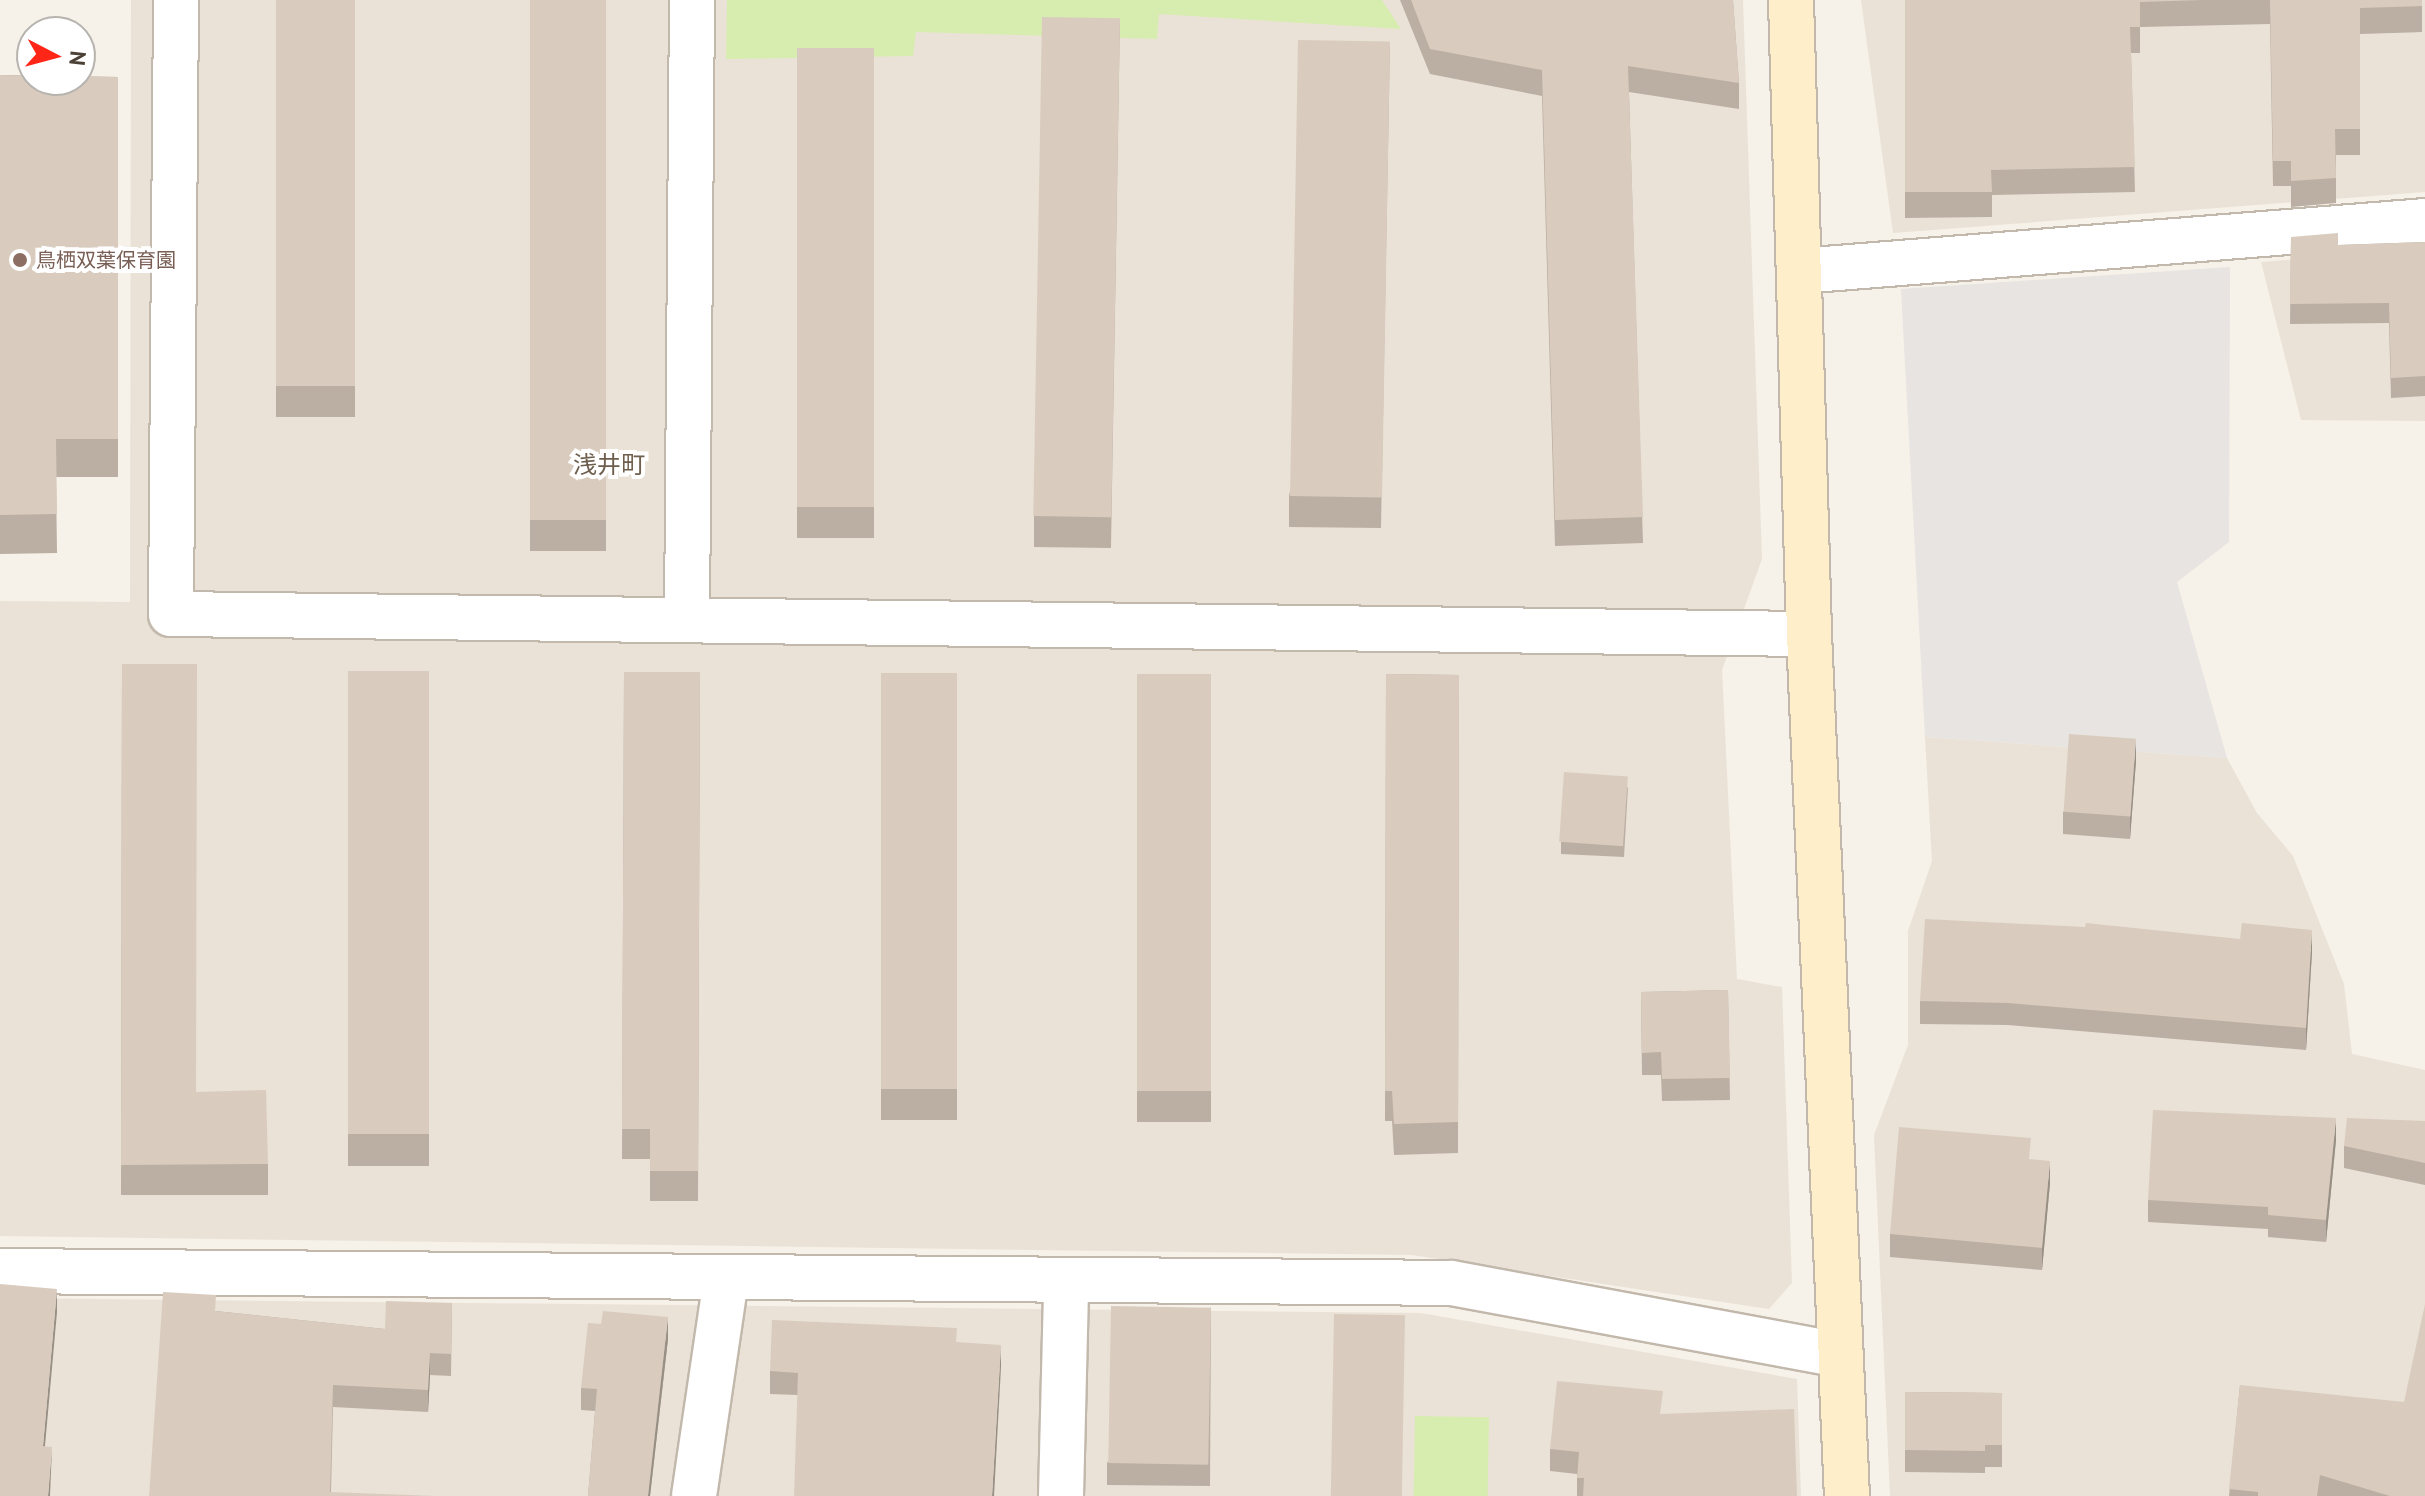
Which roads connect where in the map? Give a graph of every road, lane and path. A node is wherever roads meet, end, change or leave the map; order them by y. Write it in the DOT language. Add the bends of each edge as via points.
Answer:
graph roads {
  1 [pos="176,0"];
  2 [pos="692,0"];
  3 [pos="1791,0"];
  4 [pos="2425,221"];
  5 [pos="1800,271"];
  6 [pos="687,619"];
  7 [pos="1809,634"];
  8 [pos="0,1271"];
  9 [pos="726,1280"];
  10 [pos="1066,1284"];
  11 [pos="1839,1355"];
  12 [pos="694,1496"];
  13 [pos="1061,1496"];
  14 [pos="1847,1496"];
  1 -- 6 [label="street" via="171,614"];
  2 -- 6 [label="street"];
  3 -- 5 [label="street"];
  4 -- 5 [label="street"];
  5 -- 7 [label="street"];
  6 -- 7 [label="street"];
  7 -- 11 [label="street"];
  8 -- 9 [label="street"];
  9 -- 10 [label="street"];
  9 -- 12 [label="street"];
  10 -- 11 [label="street" via="1451,1283"];
  10 -- 13 [label="street"];
  11 -- 14 [label="street"];
}
